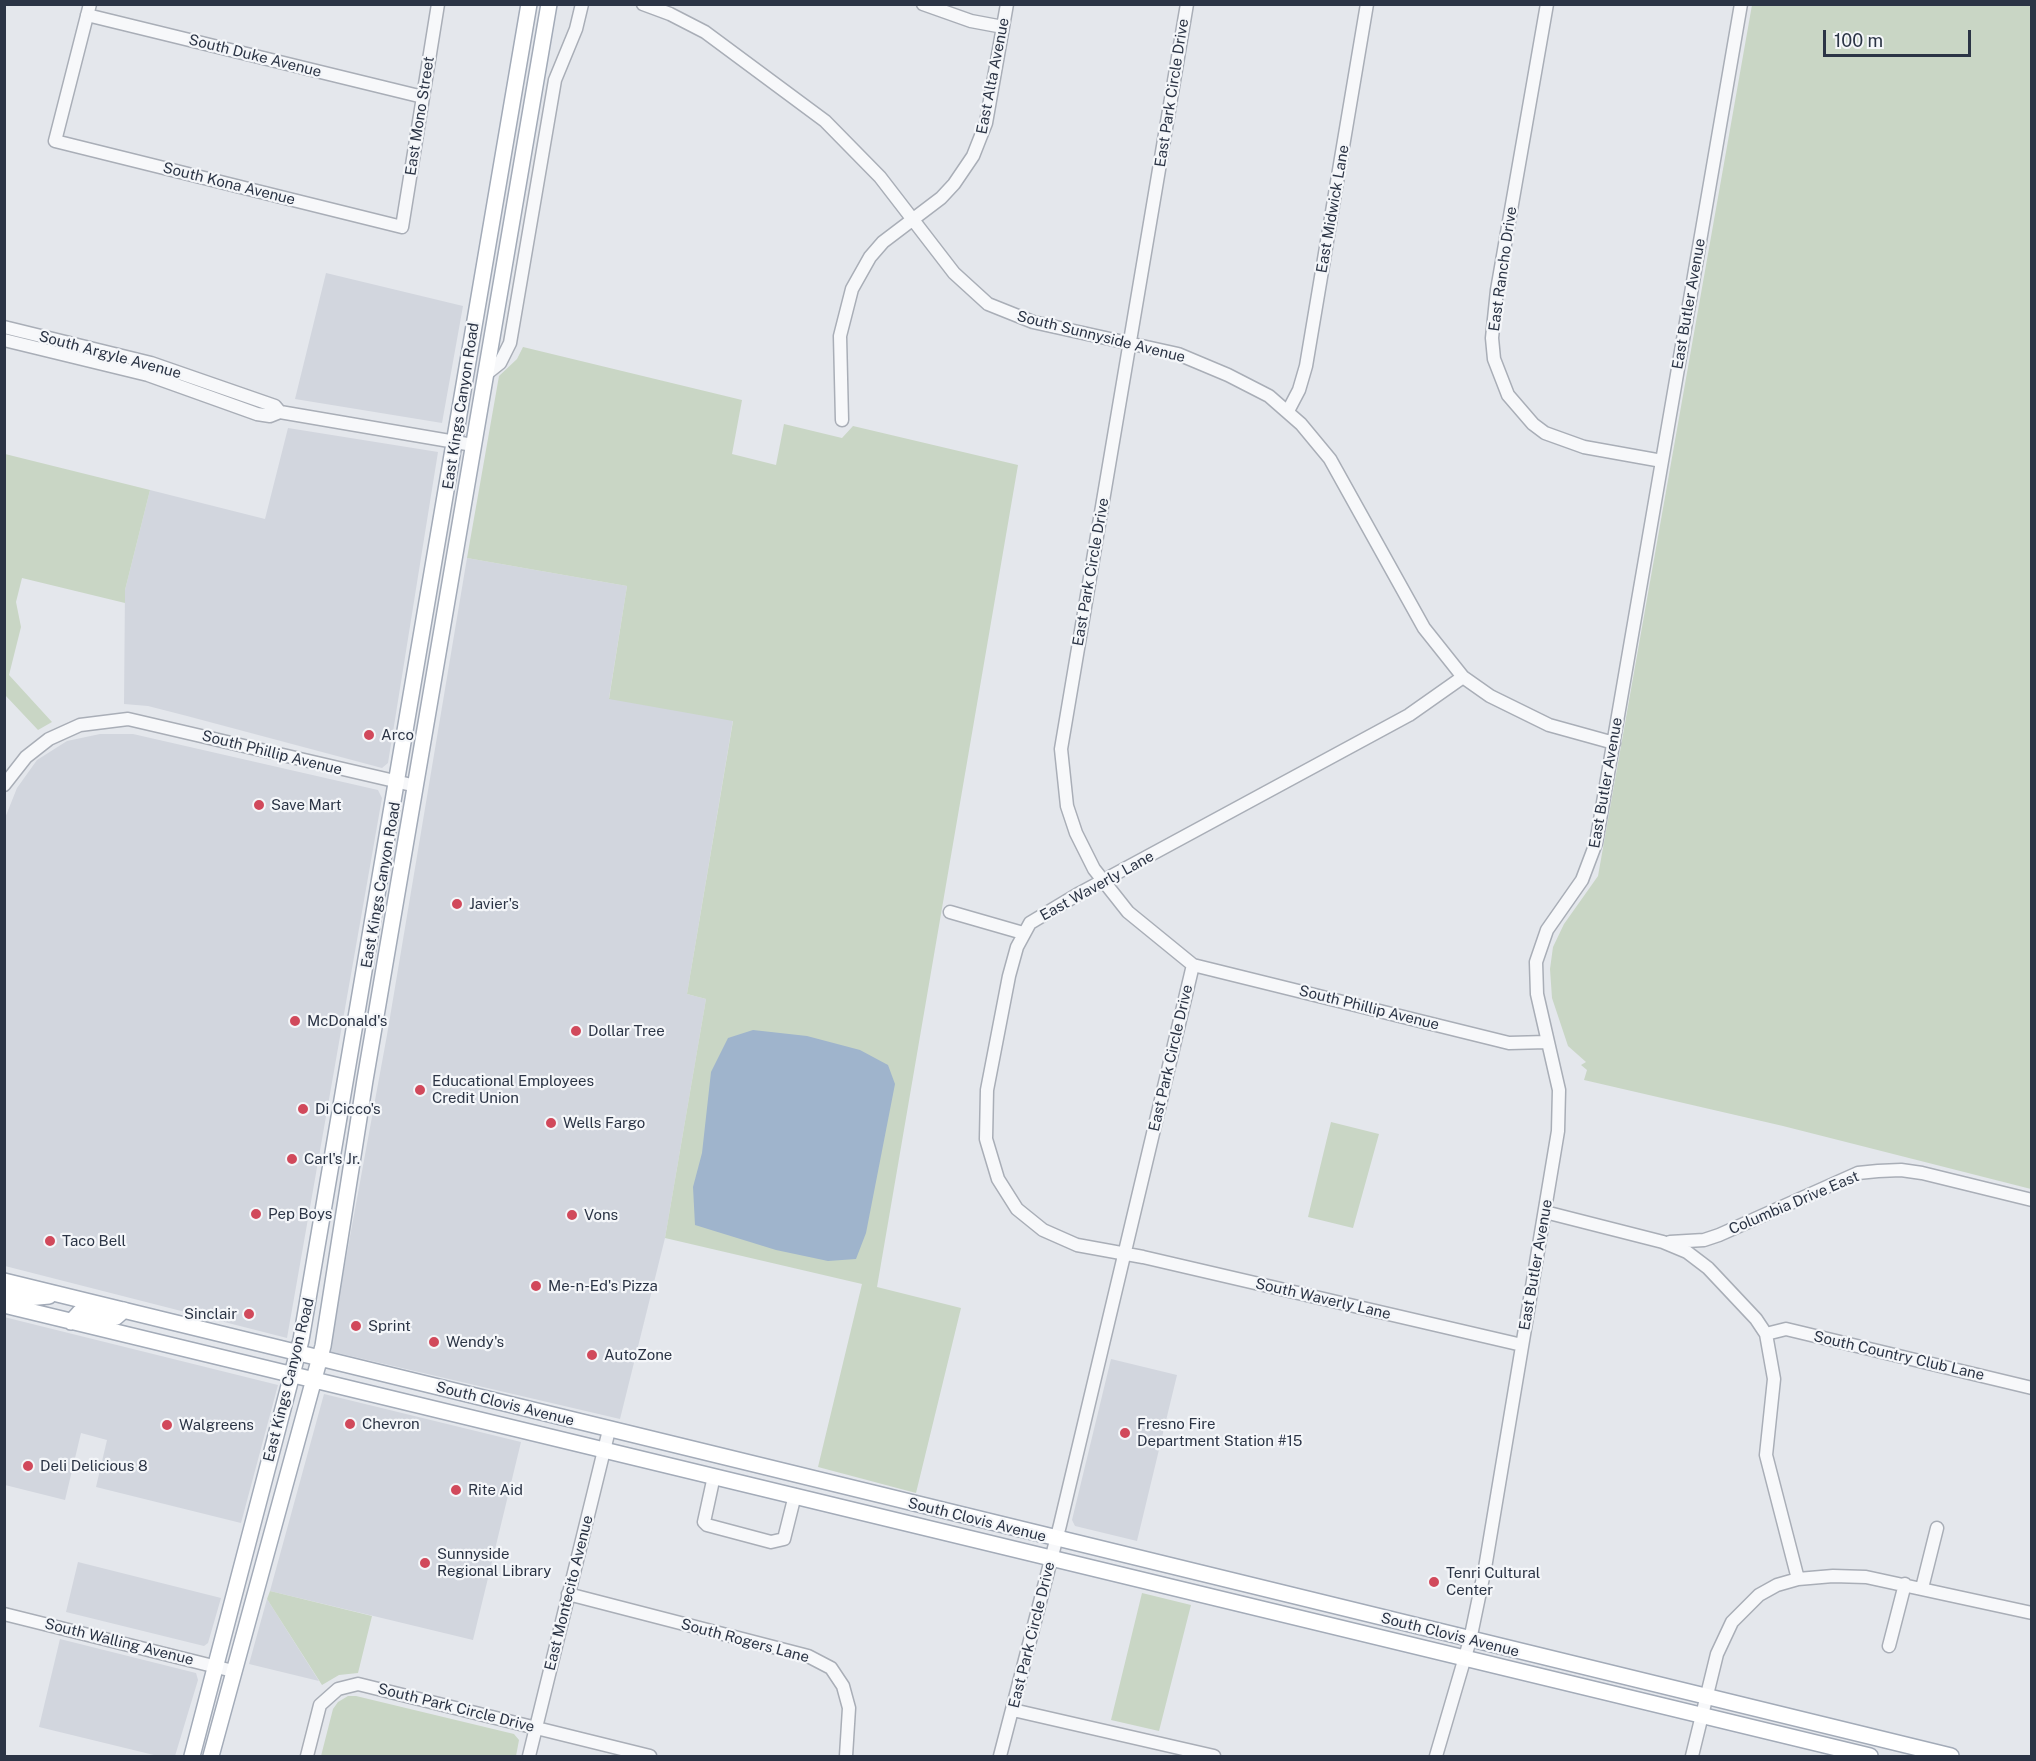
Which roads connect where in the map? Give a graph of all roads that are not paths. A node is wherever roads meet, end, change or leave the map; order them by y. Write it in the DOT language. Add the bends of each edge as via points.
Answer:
graph roads {
  1 [pos="438,4"];
  2 [pos="529,4"];
  3 [pos="538,4"];
  4 [pos="549,4"];
  5 [pos="582,4"];
  6 [pos="643,4"];
  7 [pos="923,4"];
  8 [pos="1007,4"];
  9 [pos="1187,4"];
  10 [pos="1367,4"];
  11 [pos="1547,4"];
  12 [pos="1741,4"];
  13 [pos="88,10"];
  14 [pos="1003,27"];
  15 [pos="423,97"];
  16 [pos="525,140"];
  17 [pos="912,219"];
  18 [pos="402,227"];
  19 [pos="4,327"];
  20 [pos="4,340"];
  21 [pos="1131,342"];
  22 [pos="485,375"];
  23 [pos="1288,411"];
  24 [pos="280,412"];
  25 [pos="843,420"];
  26 [pos="455,442"];
  27 [pos="473,445"];
  28 [pos="1662,461"];
  29 [pos="1463,677"];
  30 [pos="1614,743"];
  31 [pos="398,783"];
  32 [pos="4,784"];
  33 [pos="416,786"];
  34 [pos="1103,882"];
  35 [pos="951,912"];
  36 [pos="1023,933"];
  37 [pos="1193,965"];
  38 [pos="365,977"];
  39 [pos="1547,1042"];
  40 [pos="363,1094"];
  41 [pos="2031,1200"];
  42 [pos="1545,1212"];
  43 [pos="1663,1242"];
  44 [pos="1124,1255"];
  45 [pos="4,1281"];
  46 [pos="4,1293"];
  47 [pos="58,1293"];
  48 [pos="4,1305"];
  49 [pos="124,1310"];
  50 [pos="71,1322"];
  51 [pos="1766,1334"];
  52 [pos="1522,1345"];
  53 [pos="298,1353"];
  54 [pos="320,1359"];
  55 [pos="292,1375"];
  56 [pos="314,1380"];
  57 [pos="2031,1388"];
  58 [pos="609,1430"];
  59 [pos="604,1449"];
  60 [pos="714,1476"];
  61 [pos="795,1496"];
  62 [pos="1937,1528"];
  63 [pos="1056,1539"];
  64 [pos="1051,1558"];
  65 [pos="1798,1579"];
  66 [pos="1905,1584"];
  67 [pos="1922,1588"];
  68 [pos="568,1594"];
  69 [pos="2031,1613"];
  70 [pos="4,1614"];
  71 [pos="1470,1640"];
  72 [pos="1889,1646"];
  73 [pos="1464,1658"];
  74 [pos="215,1666"];
  75 [pos="233,1671"];
  76 [pos="1706,1697"];
  77 [pos="1013,1710"];
  78 [pos="1702,1716"];
  79 [pos="536,1728"];
  80 [pos="192,1756"];
  81 [pos="211,1756"];
  82 [pos="307,1756"];
  83 [pos="529,1756"];
  84 [pos="650,1756"];
  85 [pos="846,1756"];
  86 [pos="1000,1756"];
  87 [pos="1214,1756"];
  88 [pos="1436,1756"];
  89 [pos="1692,1756"];
  90 [pos="1870,1756"];
  91 [pos="1951,1756"];
  1 -- 15 [label="street, East Mono Street"];
  2 -- 26 [label="main road, East Kings Canyon Road"];
  3 -- 16 [label="main road" via="521,110"];
  4 -- 16 [label="main road, East Kings Canyon Road"];
  5 -- 22 [label="street, East Kings Canyon Road" via="555,80 510,343 500,363"];
  6 -- 17 [label="street, South Sunnyside Avenue" via="705,32 825,120 863,157"];
  7 -- 14 [label="street" via="971,21"];
  8 -- 14 [label="street, East Alta Avenue"];
  9 -- 21 [label="street, East Park Circle Drive"];
  10 -- 23 [label="street, East Midwick Lane" via="1306,366"];
  11 -- 28 [label="street, East Rancho Drive" via="1497,290 1494,359 1508,395 1545,433 1584,447"];
  12 -- 28 [label="street, East Butler Avenue"];
  13 -- 15 [label="street, South Duke Avenue"];
  13 -- 18 [label="street, South Kona Avenue" via="55,141"];
  14 -- 17 [label="street, East Alta Avenue" via="986,123 973,156 954,184"];
  15 -- 18 [label="street, East Mono Street"];
  16 -- 22 [label="main road, East Kings Canyon Road"];
  17 -- 21 [label="street, South Sunnyside Avenue" via="954,273 988,304 1033,322"];
  17 -- 25 [label="street, East Alta Avenue" via="870,257 846,306 839,351"];
  19 -- 24 [label="street, South Argyle Avenue" via="151,363 275,406"];
  20 -- 24 [label="street, South Argyle Avenue" via="148,375 257,414 270,416"];
  21 -- 23 [label="street, South Sunnyside Avenue" via="1178,354 1228,375"];
  21 -- 34 [label="street, East Park Circle Drive" via="1061,749 1067,806 1085,852"];
  22 -- 27 [label="main road, East Kings Canyon Road"];
  23 -- 29 [label="street, South Sunnyside Avenue" via="1343,478 1424,628"];
  24 -- 26 [label="street, South Argyle Avenue"];
  26 -- 27 [label="street, South Argyle Avenue"];
  26 -- 31 [label="main road, East Kings Canyon Road"];
  27 -- 33 [label="main road, East Kings Canyon Road"];
  28 -- 30 [label="street, East Butler Avenue"];
  29 -- 30 [label="street, South Sunnyside Avenue" via="1490,696 1549,725"];
  29 -- 34 [label="street, East Waverly Lane" via="1409,714"];
  30 -- 39 [label="street, East Butler Avenue" via="1592,860 1547,930 1536,962 1534,977"];
  31 -- 32 [label="street, South Phillip Avenue" via="128,719 80,725 49,739 26,757"];
  31 -- 33 [label="street, South Phillip Avenue"];
  31 -- 38 [label="main road, East Kings Canyon Road"];
  33 -- 40 [label="main road, East Kings Canyon Road"];
  34 -- 36 [label="street, East Waverly Lane" via="1041,914"];
  34 -- 37 [label="street, East Park Circle Drive" via="1128,912"];
  35 -- 36 [label="street"];
  36 -- 44 [label="street, East Waverly Lane" via="1013,959 987,1090 986,1139 992,1162 1007,1196 1028,1220 1077,1245"];
  37 -- 39 [label="street, South Phillip Avenue" via="1509,1042"];
  37 -- 44 [label="street, East Park Circle Drive"];
  38 -- 40 [label="main road" via="371,989 356,1085"];
  38 -- 53 [label="main road, East Kings Canyon Road"];
  39 -- 42 [label="street, East Butler Avenue" via="1557,1076 1559,1114"];
  40 -- 54 [label="main road, East Kings Canyon Road"];
  41 -- 43 [label="street, Columbia Drive East" via="1922,1173 1858,1173 1719,1235 1689,1242"];
  42 -- 43 [label="street"];
  42 -- 52 [label="street, East Butler Avenue"];
  43 -- 51 [label="street" via="1687,1252 1708,1268"];
  44 -- 52 [label="street, South Waverly Lane"];
  44 -- 63 [label="street, East Park Circle Drive"];
  45 -- 47 [label="main road, South Clovis Avenue"];
  46 -- 47 [label="main road" via="37,1298"];
  47 -- 49 [label="main road, South Clovis Avenue"];
  48 -- 50 [label="main road, South Clovis Avenue"];
  49 -- 50 [label="main road" via="109,1318 80,1312"];
  49 -- 53 [label="main road, South Clovis Avenue"];
  50 -- 55 [label="main road, South Clovis Avenue"];
  51 -- 57 [label="street, South Country Club Lane" via="1786,1329"];
  51 -- 65 [label="street" via="1774,1378 1766,1455"];
  52 -- 71 [label="street, East Butler Avenue"];
  53 -- 54 [label="main road, South Clovis Avenue"];
  53 -- 55 [label="main road, East Kings Canyon Road"];
  54 -- 56 [label="main road, East Kings Canyon Road"];
  54 -- 58 [label="main road, South Clovis Avenue"];
  55 -- 56 [label="main road, South Clovis Avenue"];
  55 -- 74 [label="main road, East Kings Canyon Road"];
  56 -- 59 [label="main road, South Clovis Avenue"];
  56 -- 75 [label="main road, East Kings Canyon Road"];
  58 -- 59 [label="street, East Montecito Avenue"];
  58 -- 63 [label="main road, South Clovis Avenue"];
  59 -- 60 [label="main road, South Clovis Avenue"];
  59 -- 68 [label="street, East Montecito Avenue"];
  60 -- 61 [label="main road, South Clovis Avenue"];
  60 -- 61 [label="street" via="704,1522 771,1542 784,1539"];
  61 -- 64 [label="main road, South Clovis Avenue"];
  62 -- 67 [label="street"];
  63 -- 64 [label="street, East Park Circle Drive"];
  63 -- 71 [label="main road, South Clovis Avenue"];
  64 -- 73 [label="main road, South Clovis Avenue"];
  64 -- 77 [label="street, East Park Circle Drive"];
  65 -- 66 [label="street" via="1847,1576"];
  65 -- 76 [label="street" via="1759,1595 1732,1622 1717,1654"];
  66 -- 67 [label="street"];
  66 -- 72 [label="street"];
  67 -- 69 [label="street"];
  68 -- 79 [label="street, East Montecito Avenue"];
  68 -- 85 [label="street, South Rogers Lane" via="808,1656 831,1668 843,1686 849,1708"];
  70 -- 74 [label="street, South Walling Avenue"];
  71 -- 73 [label="street, East Butler Avenue"];
  71 -- 76 [label="main road, South Clovis Avenue"];
  73 -- 78 [label="main road, South Clovis Avenue"];
  73 -- 88 [label="street, East Butler Avenue"];
  74 -- 75 [label="street, South Walling Avenue"];
  74 -- 80 [label="main road, East Kings Canyon Road"];
  75 -- 81 [label="main road, East Kings Canyon Road"];
  76 -- 78 [label="street"];
  76 -- 91 [label="main road, South Clovis Avenue"];
  77 -- 86 [label="street, East Park Circle Drive"];
  77 -- 87 [label="street"];
  78 -- 89 [label="street"];
  78 -- 90 [label="main road, South Clovis Avenue"];
  79 -- 82 [label="street, South Park Circle Drive" via="358,1684 338,1689 320,1705"];
  79 -- 83 [label="street, East Montecito Avenue"];
  79 -- 84 [label="street, South Park Circle Drive"];
}
